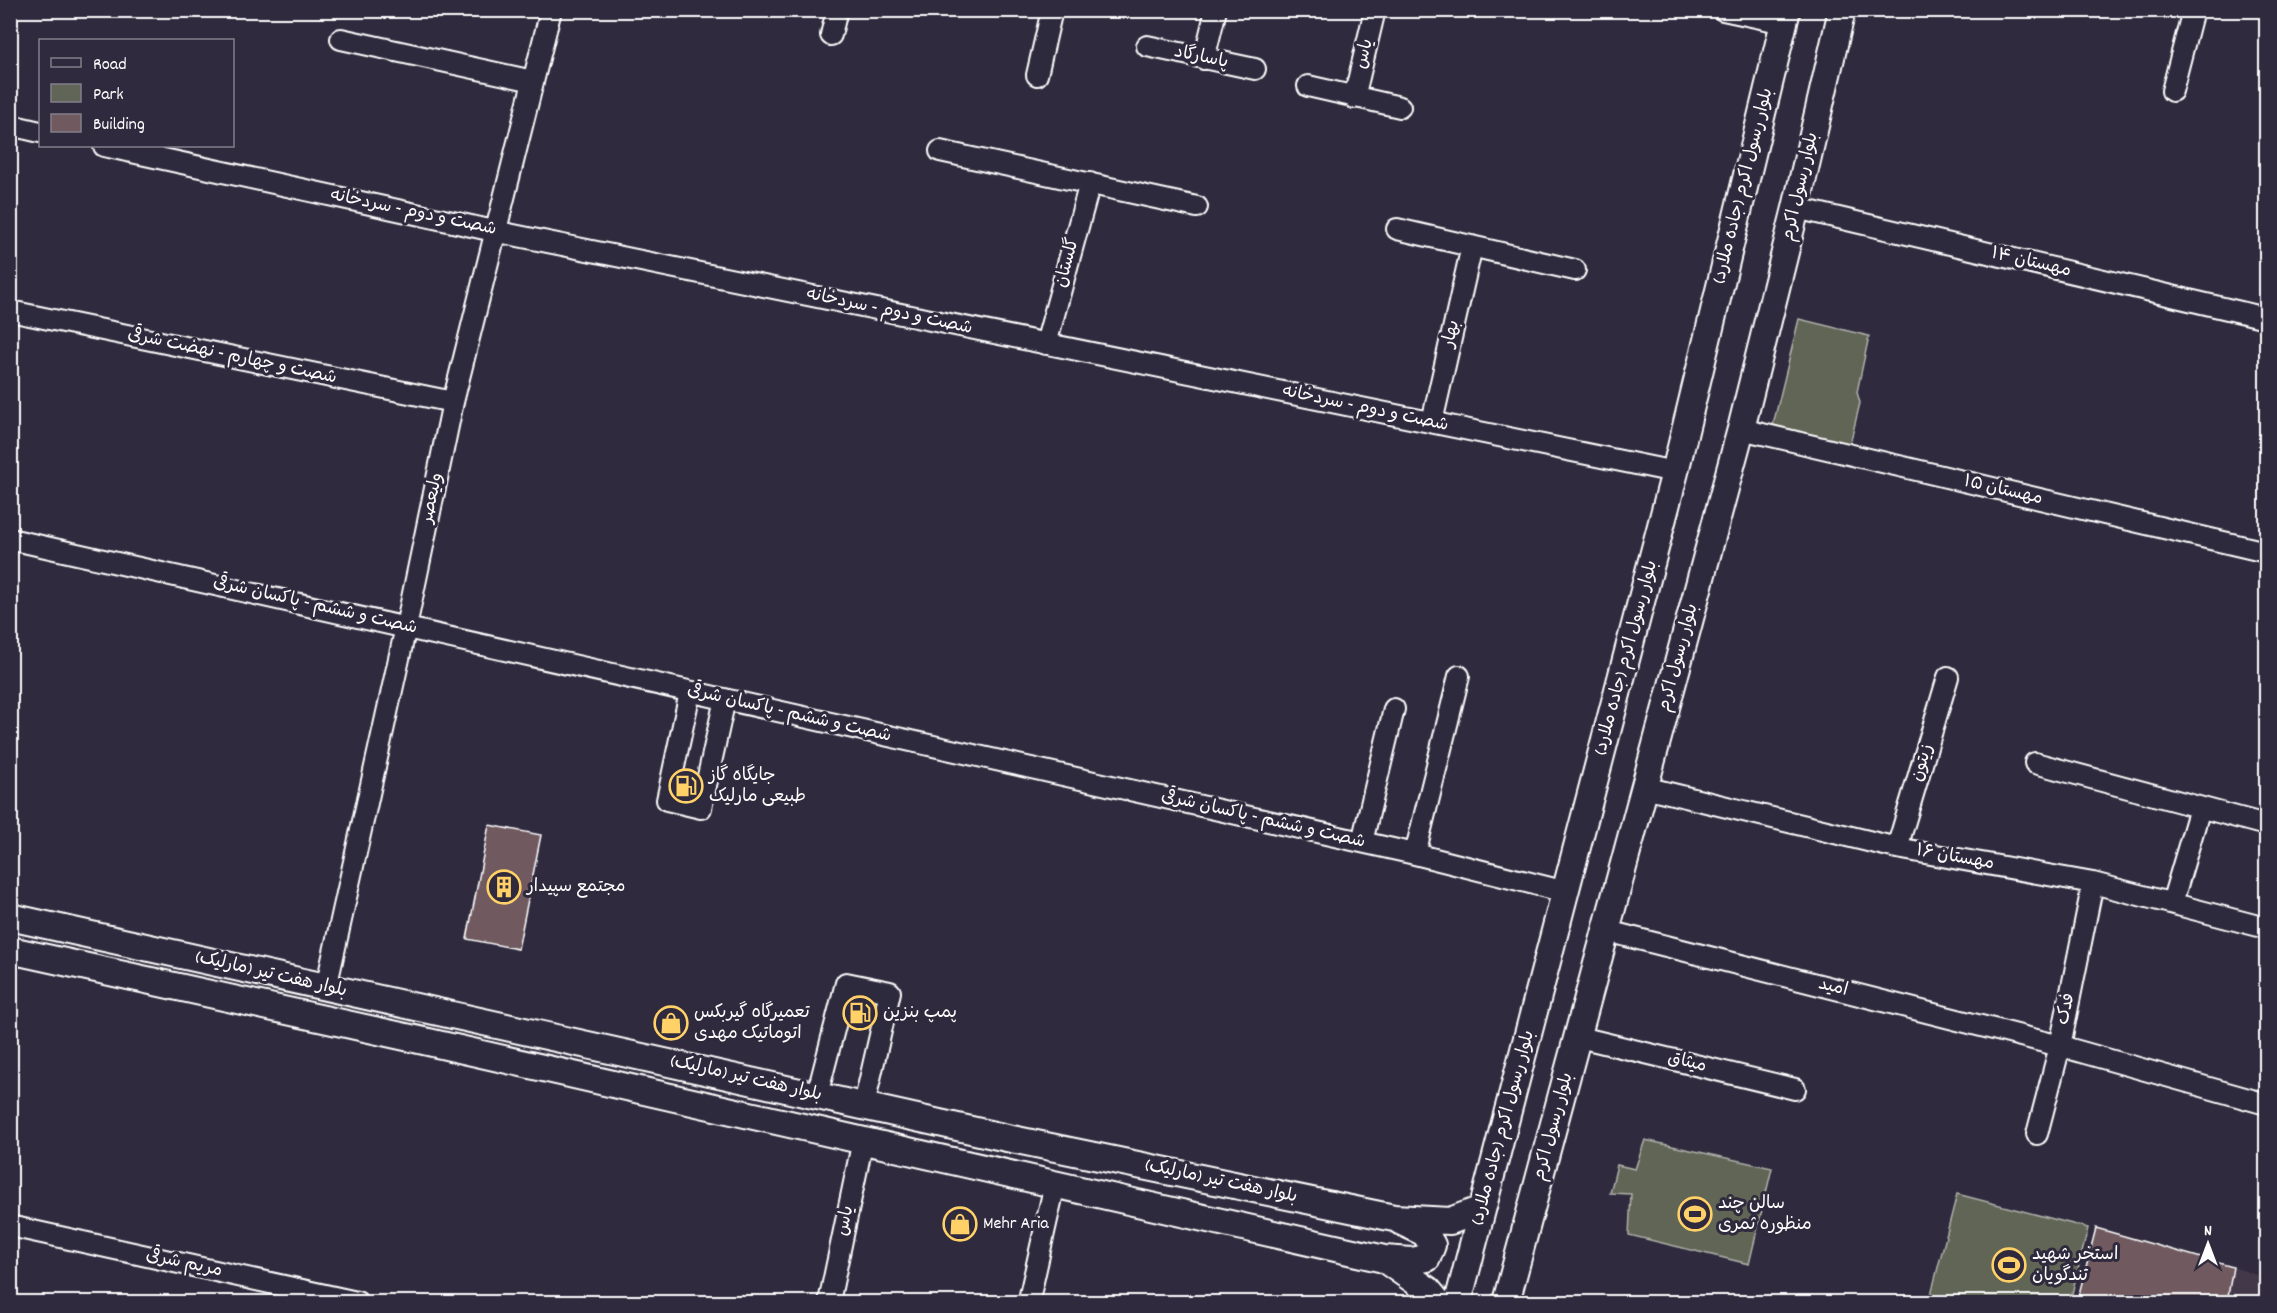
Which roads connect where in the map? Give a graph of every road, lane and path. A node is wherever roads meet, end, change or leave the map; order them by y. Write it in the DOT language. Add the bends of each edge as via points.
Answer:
graph roads {
  1 [pos="551,10"];
  2 [pos="837,10"];
  3 [pos="1052,10"];
  4 [pos="1216,10"];
  5 [pos="1375,10"];
  6 [pos="1723,10"];
  7 [pos="1842,10"];
  8 [pos="2193,10"];
  9 [pos="1786,17"];
  10 [pos="831,36"];
  11 [pos="341,39"];
  12 [pos="1147,46"];
  13 [pos="1204,59"];
  14 [pos="1255,69"];
  15 [pos="1037,75"];
  16 [pos="533,81"];
  17 [pos="1308,86"];
  18 [pos="2172,91"];
  19 [pos="1354,98"];
  20 [pos="1400,107"];
  21 [pos="10,125"];
  22 [pos="39,132"];
  23 [pos="109,147"];
  24 [pos="940,151"];
  25 [pos="1090,183"];
  26 [pos="1197,207"];
  27 [pos="1796,208"];
  28 [pos="1397,229"];
  29 [pos="495,231"];
  30 [pos="1472,246"];
  31 [pos="1575,270"];
  32 [pos="10,311"];
  33 [pos="2266,318"];
  34 [pos="1046,344"];
  35 [pos="453,402"];
  36 [pos="1432,422"];
  37 [pos="1741,429"];
  38 [pos="1675,472"];
  39 [pos="10,539"];
  40 [pos="2266,552"];
  41 [pos="406,627"];
  42 [pos="1459,676"];
  43 [pos="1948,677"];
  44 [pos="690,692"];
  45 [pos="725,699"];
  46 [pos="1394,709"];
  47 [pos="2035,763"];
  48 [pos="1644,787"];
  49 [pos="2200,808"];
  50 [pos="2266,825"];
  51 [pos="1362,842"];
  52 [pos="1897,848"];
  53 [pos="1415,854"];
  54 [pos="2093,883"];
  55 [pos="1566,892"];
  56 [pos="2172,903"];
  57 [pos="10,917"];
  58 [pos="2266,928"];
  59 [pos="1607,931"];
  60 [pos="10,950"];
  61 [pos="326,988"];
  62 [pos="1579,1037"];
  63 [pos="2060,1046"];
  64 [pos="1795,1089"];
  65 [pos="815,1095"];
  66 [pos="2266,1104"];
  67 [pos="864,1105"];
  68 [pos="2037,1134"];
  69 [pos="863,1140"];
  70 [pos="1056,1184"];
  71 [pos="1482,1209"];
  72 [pos="1394,1218"];
  73 [pos="10,1226"];
  74 [pos="1384,1259"];
  75 [pos="1030,1295"];
  76 [pos="357,1302"];
  77 [pos="829,1302"];
  78 [pos="1438,1302"];
  79 [pos="1458,1302"];
  80 [pos="1506,1302"];
  1 -- 16 [label="street, ولیعصر"];
  2 -- 10 [label="street"];
  3 -- 15 [label="street"];
  4 -- 13 [label="street"];
  5 -- 19 [label="street, یاس"];
  6 -- 9 [label="street"];
  7 -- 27 [label="main road, بلوار رسول اکرم"];
  8 -- 18 [label="street"];
  9 -- 38 [label="main road, بلوار رسول اکرم (جاده ملارد)"];
  11 -- 16 [label="street"];
  12 -- 13 [label="street, پاسارگاد"];
  13 -- 14 [label="street, پاسارگاد"];
  16 -- 29 [label="street, ولیعصر"];
  17 -- 19 [label="street"];
  19 -- 20 [label="street"];
  21 -- 22 [label="street"];
  23 -- 29 [label="street, شصت و دوم - سردخانه"];
  24 -- 25 [label="street"];
  25 -- 26 [label="street"];
  25 -- 34 [label="street, گلستان"];
  27 -- 33 [label="street, مهستان ۱۴"];
  27 -- 37 [label="main road, بلوار رسول اکرم"];
  28 -- 30 [label="street"];
  29 -- 34 [label="street, شصت و دوم - سردخانه"];
  29 -- 35 [label="street, ولیعصر"];
  30 -- 31 [label="street"];
  30 -- 36 [label="street, بهار"];
  32 -- 35 [label="street, شصت و چهارم - نهضت شرقی"];
  34 -- 36 [label="street, شصت و دوم - سردخانه"];
  35 -- 41 [label="street, ولیعصر"];
  36 -- 38 [label="street, شصت و دوم - سردخانه"];
  37 -- 40 [label="street, مهستان ۱۵"];
  37 -- 48 [label="main road, بلوار رسول اکرم"];
  38 -- 55 [label="main road, بلوار رسول اکرم (جاده ملارد)"];
  39 -- 41 [label="street, شصت و ششم - پاکسان شرقی"];
  41 -- 44 [label="street, شصت و ششم - پاکسان شرقی"];
  41 -- 61 [label="street, ولیعصر"];
  42 -- 53 [label="street"];
  43 -- 52 [label="street, زیتون"];
  44 -- 45 [label="street, شصت و ششم - پاکسان شرقی"];
  44 -- 45 [label="street" via="667,800 701,808"];
  45 -- 51 [label="street, شصت و ششم - پاکسان شرقی"];
  46 -- 51 [label="street"];
  47 -- 49 [label="street"];
  48 -- 52 [label="street, مهستان ۱۶"];
  48 -- 59 [label="main road, بلوار رسول اکرم"];
  49 -- 50 [label="street"];
  49 -- 56 [label="street"];
  51 -- 53 [label="street, شصت و ششم - پاکسان شرقی"];
  52 -- 54 [label="street, مهستان ۱۶"];
  53 -- 55 [label="street, شصت و ششم - پاکسان شرقی"];
  54 -- 56 [label="street, مهستان ۱۶"];
  54 -- 63 [label="street, فدک"];
  55 -- 71 [label="main road, بلوار رسول اکرم (جاده ملارد)"];
  56 -- 58 [label="street, مهستان ۱۶"];
  57 -- 61 [label="main road, بلوار هفت تیر (مارلیک)"];
  59 -- 62 [label="main road, بلوار رسول اکرم"];
  59 -- 63 [label="street, امید"];
  60 -- 69 [label="main road, بلوار هفت تیر (مارلیک)"];
  61 -- 65 [label="main road, بلوار هفت تیر (مارلیک)"];
  62 -- 64 [label="street, میثاق"];
  62 -- 80 [label="main road, بلوار رسول اکرم"];
  63 -- 66 [label="street, امید"];
  63 -- 68 [label="street, فدک"];
  65 -- 67 [label="main road, بلوار هفت تیر (مارلیک)"];
  65 -- 67 [label="street" via="846,983 890,992"];
  67 -- 72 [label="main road, بلوار هفت تیر (مارلیک)"];
  69 -- 70 [label="main road, بلوار هفت تیر (مارلیک)"];
  69 -- 77 [label="street, یاس"];
  70 -- 74 [label="main road, بلوار هفت تیر (مارلیک)"];
  70 -- 75 [label="street"];
  71 -- 72 [label="main road, بلوار هفت تیر (مارلیک)" via="1450,1221"];
  71 -- 79 [label="main road, بلوار رسول اکرم (جاده ملارد)"];
  72 -- 74 [label="main road" via="1425,1233 1432,1245 1427,1258"];
  73 -- 76 [label="street, مریم شرقی"];
  74 -- 78 [label="main road, بلوار هفت تیر (مارلیک)" via="1428,1290"];
}
